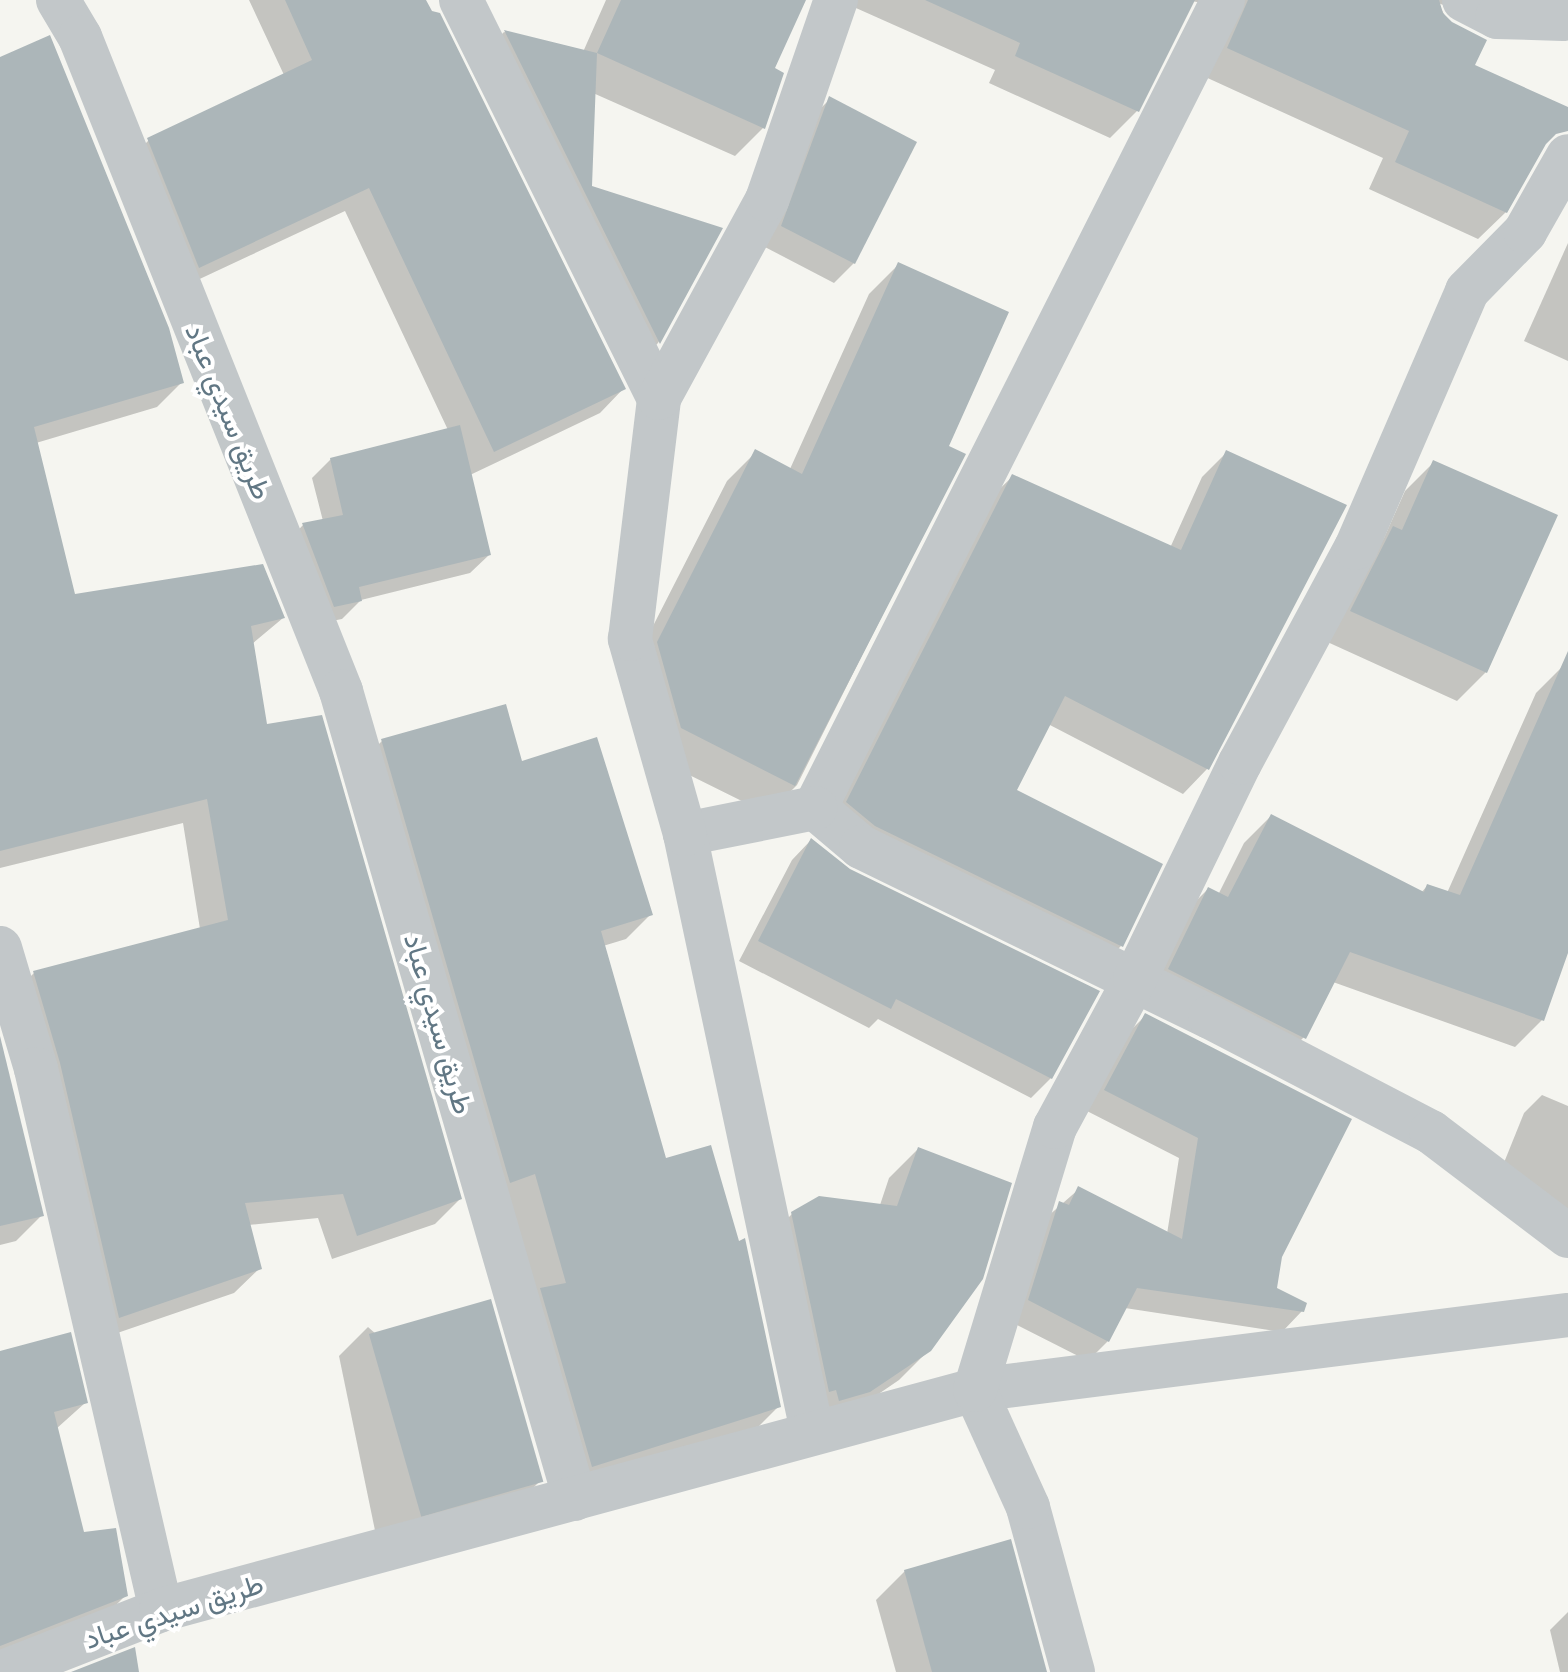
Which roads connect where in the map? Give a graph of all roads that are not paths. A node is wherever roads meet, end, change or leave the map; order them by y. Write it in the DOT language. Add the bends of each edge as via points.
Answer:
graph roads {
  1 [pos="58,0"];
  2 [pos="461,0"];
  3 [pos="836,0"];
  4 [pos="1223,0"];
  5 [pos="1464,0"];
  6 [pos="1566,18"];
  7 [pos="1568,156"];
  8 [pos="659,398"];
  9 [pos="815,808"];
  10 [pos="685,834"];
  11 [pos="0,948"];
  12 [pos="1135,979"];
  13 [pos="1568,1236"];
  14 [pos="1568,1315"];
  15 [pos="975,1390"];
  16 [pos="812,1431"];
  17 [pos="575,1499"];
  18 [pos="161,1610"];
  19 [pos="3,1672"];
  20 [pos="1073,1672"];
  1 -- 17 [label="street, طريق سيدي عباد" via="80,37 341,691"];
  2 -- 8 [label="street"];
  3 -- 8 [label="street" via="767,200"];
  4 -- 9 [label="street"];
  5 -- 6 [label="street" via="1497,17"];
  7 -- 12 [label="street" via="1525,232 1467,291 1356,548 1240,763"];
  8 -- 10 [label="street" via="630,639"];
  9 -- 10 [label="street"];
  9 -- 12 [label="street" via="861,847"];
  10 -- 16 [label="street"];
  11 -- 18 [label="street" via="36,1069"];
  12 -- 13 [label="street" via="1431,1132"];
  12 -- 15 [label="street" via="1055,1127"];
  14 -- 15 [label="street"];
  15 -- 16 [label="street"];
  15 -- 20 [label="street" via="1028,1507"];
  16 -- 17 [label="street"];
  17 -- 18 [label="street, طريق سيدي عباد"];
  18 -- 19 [label="street, طريق سيدي عباد"];
}
